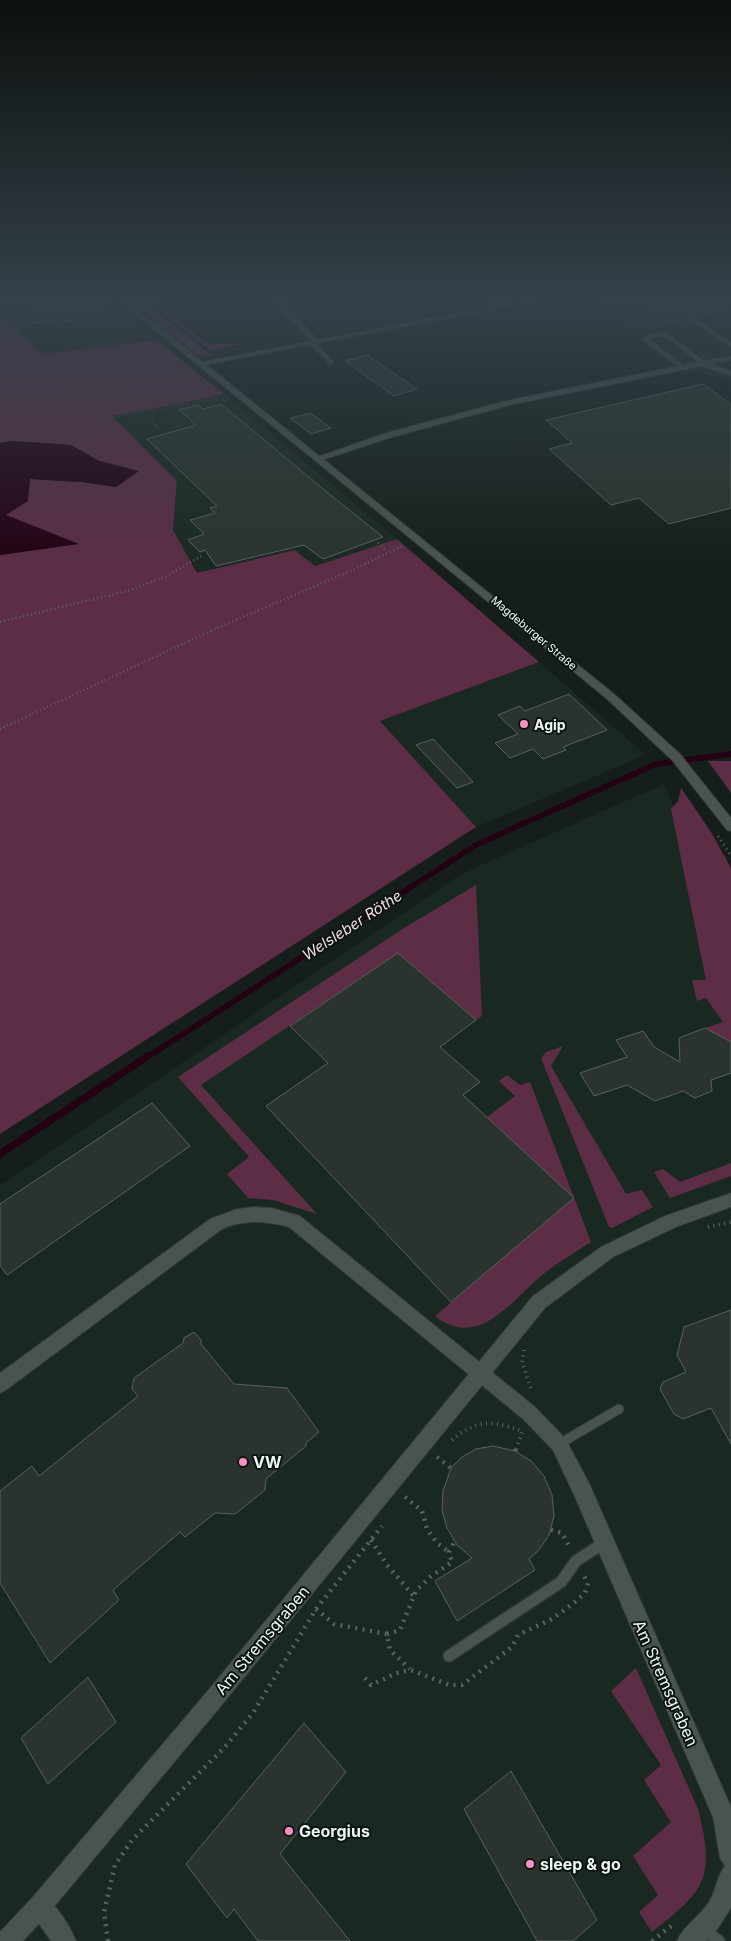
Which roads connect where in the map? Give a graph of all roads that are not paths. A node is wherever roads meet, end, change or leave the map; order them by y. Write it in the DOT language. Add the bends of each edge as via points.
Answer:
graph roads {
  1 [pos="233,390"];
  2 [pos="577,390"];
  3 [pos="319,458"];
  4 [pos="731,827"];
  5 [pos="731,1200"];
  6 [pos="481,1372"];
  7 [pos="0,1384"];
  8 [pos="619,1409"];
  9 [pos="558,1444"];
  10 [pos="605,1542"];
  11 [pos="449,1656"];
  12 [pos="731,1858"];
  13 [pos="731,1875"];
  14 [pos="40,1906"];
  15 [pos="703,1937"];
  16 [pos="7,1941"];
  17 [pos="65,1941"];
  1 -- 3 [label="street, Magdeburger Straße"];
  2 -- 3 [label="street" via="509,404"];
  3 -- 4 [label="street, Magdeburger Straße" via="653,734 690,773"];
  5 -- 6 [label="street, Am Stremsgraben" via="671,1221 607,1252 539,1302"];
  6 -- 7 [label="street, Am Stremsgraben" via="294,1222 266,1214 236,1215 216,1224"];
  6 -- 9 [label="street, Am Stremsgraben" via="529,1413"];
  6 -- 14 [label="street, Am Stremsgraben"];
  8 -- 9 [label="lane"];
  9 -- 10 [label="street, Am Stremsgraben"];
  10 -- 11 [label="lane" via="576,1560 561,1582"];
  10 -- 12 [label="street, Am Stremsgraben" via="715,1794 724,1817"];
  13 -- 15 [label="street" via="722,1904"];
  14 -- 16 [label="street, Am Stremsgraben"];
  14 -- 17 [label="street"];
}
